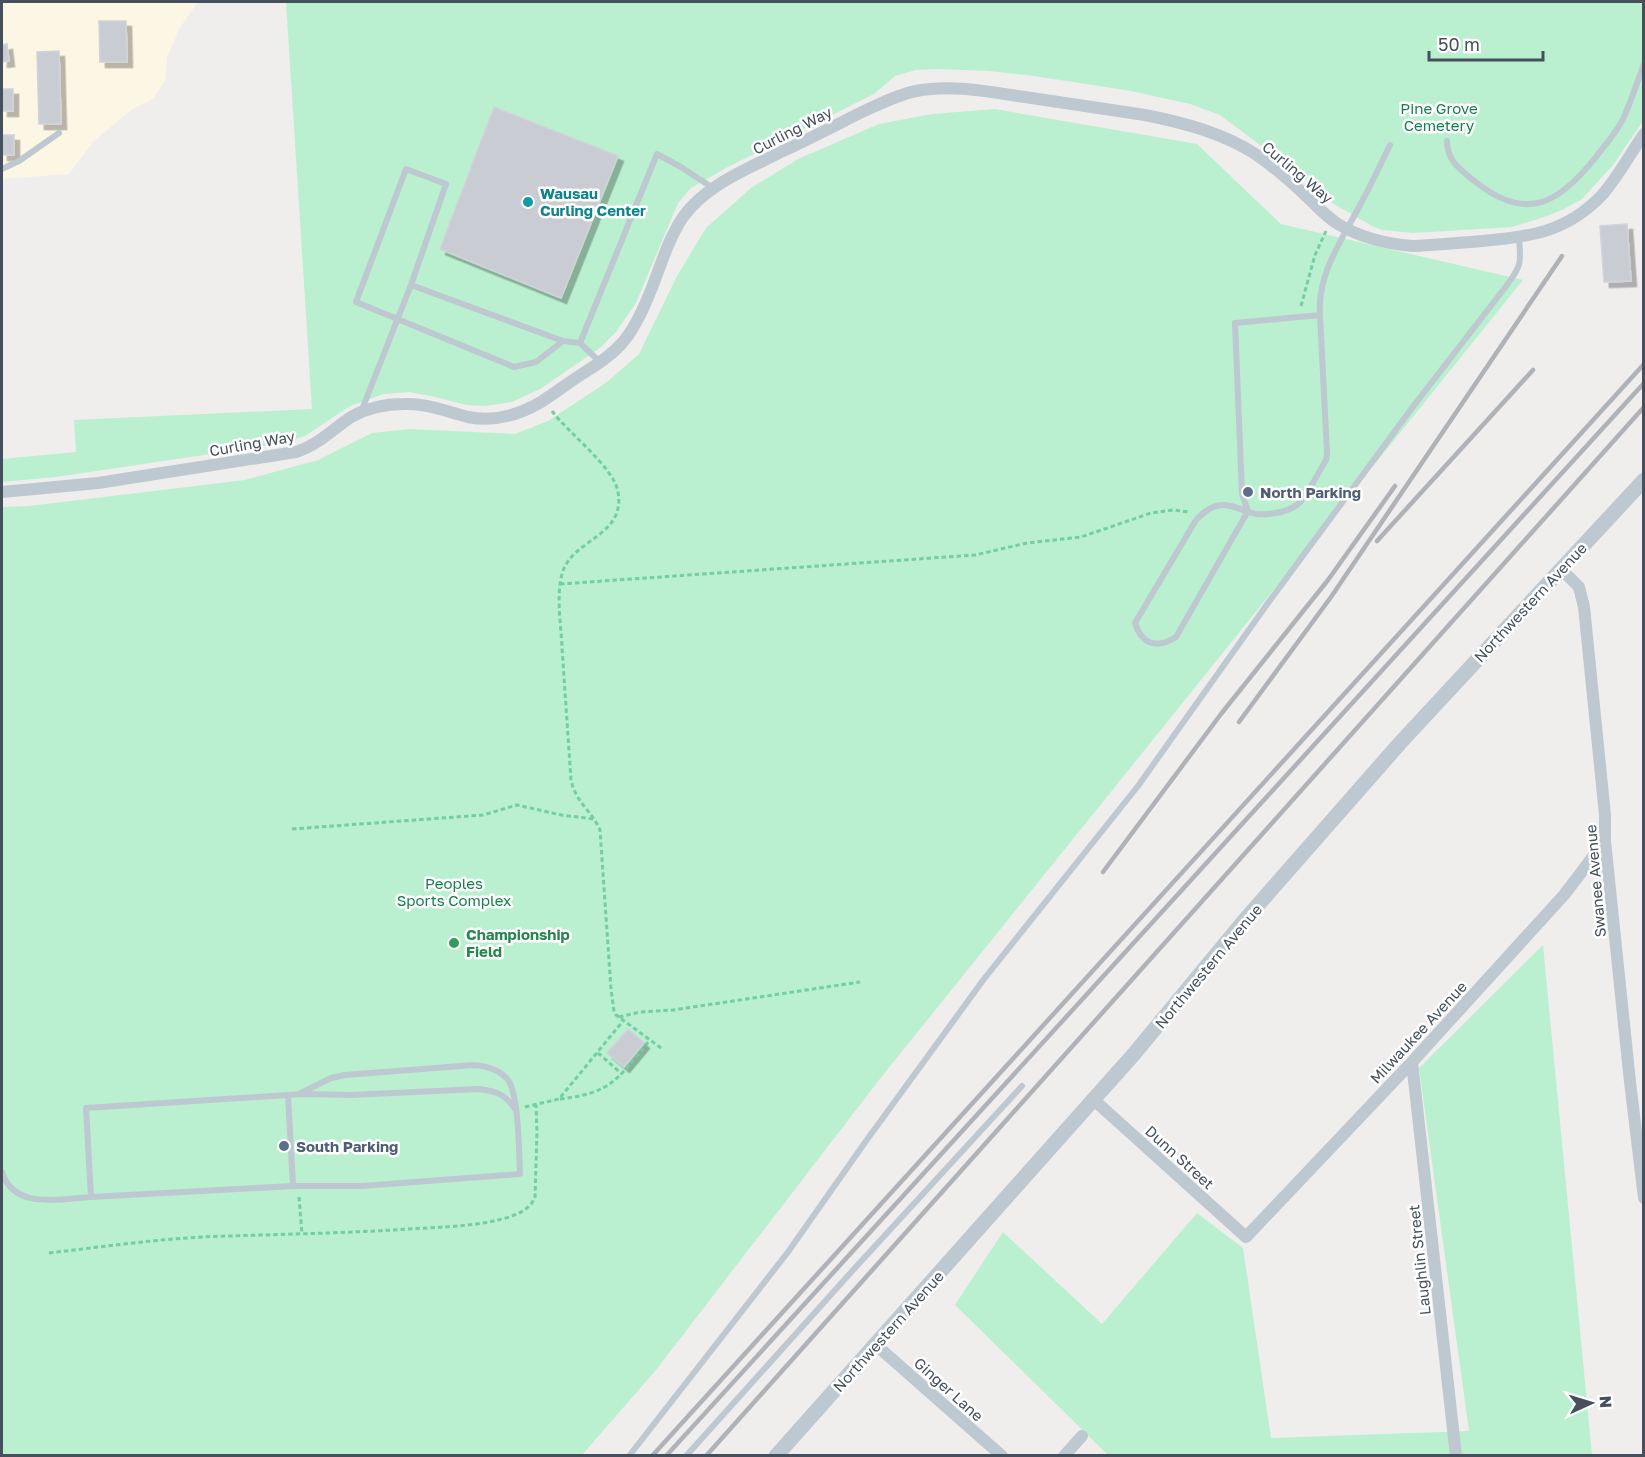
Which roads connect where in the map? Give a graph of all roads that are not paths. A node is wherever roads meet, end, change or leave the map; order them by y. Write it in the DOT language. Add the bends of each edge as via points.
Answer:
graph roads {
  1 [pos="1644,64"];
  2 [pos="59,133"];
  3 [pos="1644,134"];
  4 [pos="1447,141"];
  5 [pos="1390,145"];
  6 [pos="2,169"];
  7 [pos="714,188"];
  8 [pos="1346,228"];
  9 [pos="1518,237"];
  10 [pos="411,285"];
  11 [pos="1320,315"];
  12 [pos="398,320"];
  13 [pos="563,341"];
  14 [pos="580,343"];
  15 [pos="600,362"];
  16 [pos="361,412"];
  17 [pos="1644,480"];
  18 [pos="2,492"];
  19 [pos="1248,510"];
  20 [pos="1561,569"];
  21 [pos="1605,841"];
  22 [pos="1412,1062"];
  23 [pos="1022,1086"];
  24 [pos="299,1094"];
  25 [pos="288,1095"];
  26 [pos="1094,1100"];
  27 [pos="515,1109"];
  28 [pos="2,1172"];
  29 [pos="296,1185"];
  30 [pos="91,1197"];
  31 [pos="1644,1198"];
  32 [pos="1246,1237"];
  33 [pos="876,1345"];
  34 [pos="1082,1436"];
  35 [pos="629,1455"];
  36 [pos="686,1455"];
  37 [pos="777,1455"];
  38 [pos="1002,1455"];
  39 [pos="1064,1455"];
  40 [pos="1456,1455"];
  1 -- 4 [label="lane" via="1616,130 1582,174 1544,201 1521,205 1502,200 1453,162"];
  2 -- 6 [label="lane"];
  3 -- 9 [label="street, Curling Way" via="1608,188 1589,207 1560,226"];
  5 -- 8 [label="lane"];
  7 -- 8 [label="street, Curling Way" via="879,104 914,92 960,88 1145,115 1215,133 1269,164"];
  7 -- 14 [label="lane" via="657,154"];
  7 -- 15 [label="street, Curling Way" via="679,224 636,324 623,343"];
  8 -- 9 [label="street, Curling Way" via="1384,242 1413,246"];
  8 -- 11 [label="lane" via="1324,276"];
  9 -- 35 [label="lane" via="1521,263 1517,272 1268,603 1138,786 984,979 788,1252"];
  10 -- 12 [label="lane"];
  10 -- 12 [label="lane" via="446,184 406,170 356,302"];
  10 -- 13 [label="lane"];
  11 -- 19 [label="lane" via="1326,460 1300,502 1287,511 1256,514"];
  11 -- 19 [label="lane" via="1235,323 1242,494"];
  12 -- 13 [label="lane" via="514,367 536,362"];
  12 -- 16 [label="lane"];
  13 -- 14 [label="lane"];
  14 -- 15 [label="lane"];
  15 -- 16 [label="street, Curling Way" via="545,400 518,413 471,417 414,404"];
  16 -- 18 [label="street, Curling Way" via="312,445 286,454 110,482"];
  17 -- 20 [label="street, Northwestern Avenue"];
  19 -- 19 [label="lane" via="1217,506 1196,519 1135,623 1145,641 1167,643 1176,637"];
  20 -- 21 [label="street, Swanee Avenue" via="1579,586 1584,607"];
  20 -- 26 [label="street, Northwestern Avenue" via="1384,761"];
  21 -- 22 [label="street, Milwaukee Avenue" via="1564,895"];
  21 -- 31 [label="street, Swanee Avenue"];
  22 -- 32 [label="street, Milwaukee Avenue"];
  22 -- 40 [label="street, Laughlin Street"];
  23 -- 36 [label="lane"];
  24 -- 25 [label="lane"];
  24 -- 27 [label="lane" via="478,1089 504,1096"];
  24 -- 27 [label="lane" via="339,1076 479,1066 506,1078 512,1086"];
  25 -- 29 [label="lane"];
  25 -- 30 [label="lane" via="86,1108"];
  26 -- 32 [label="street, Dunn Street"];
  26 -- 33 [label="street, Northwestern Avenue"];
  27 -- 29 [label="lane" via="520,1174 362,1186"];
  28 -- 30 [label="lane" via="11,1189 26,1198"];
  29 -- 30 [label="lane"];
  33 -- 37 [label="street, Northwestern Avenue"];
  33 -- 38 [label="street, Ginger Lane"];
  34 -- 39 [label="street"];
}
